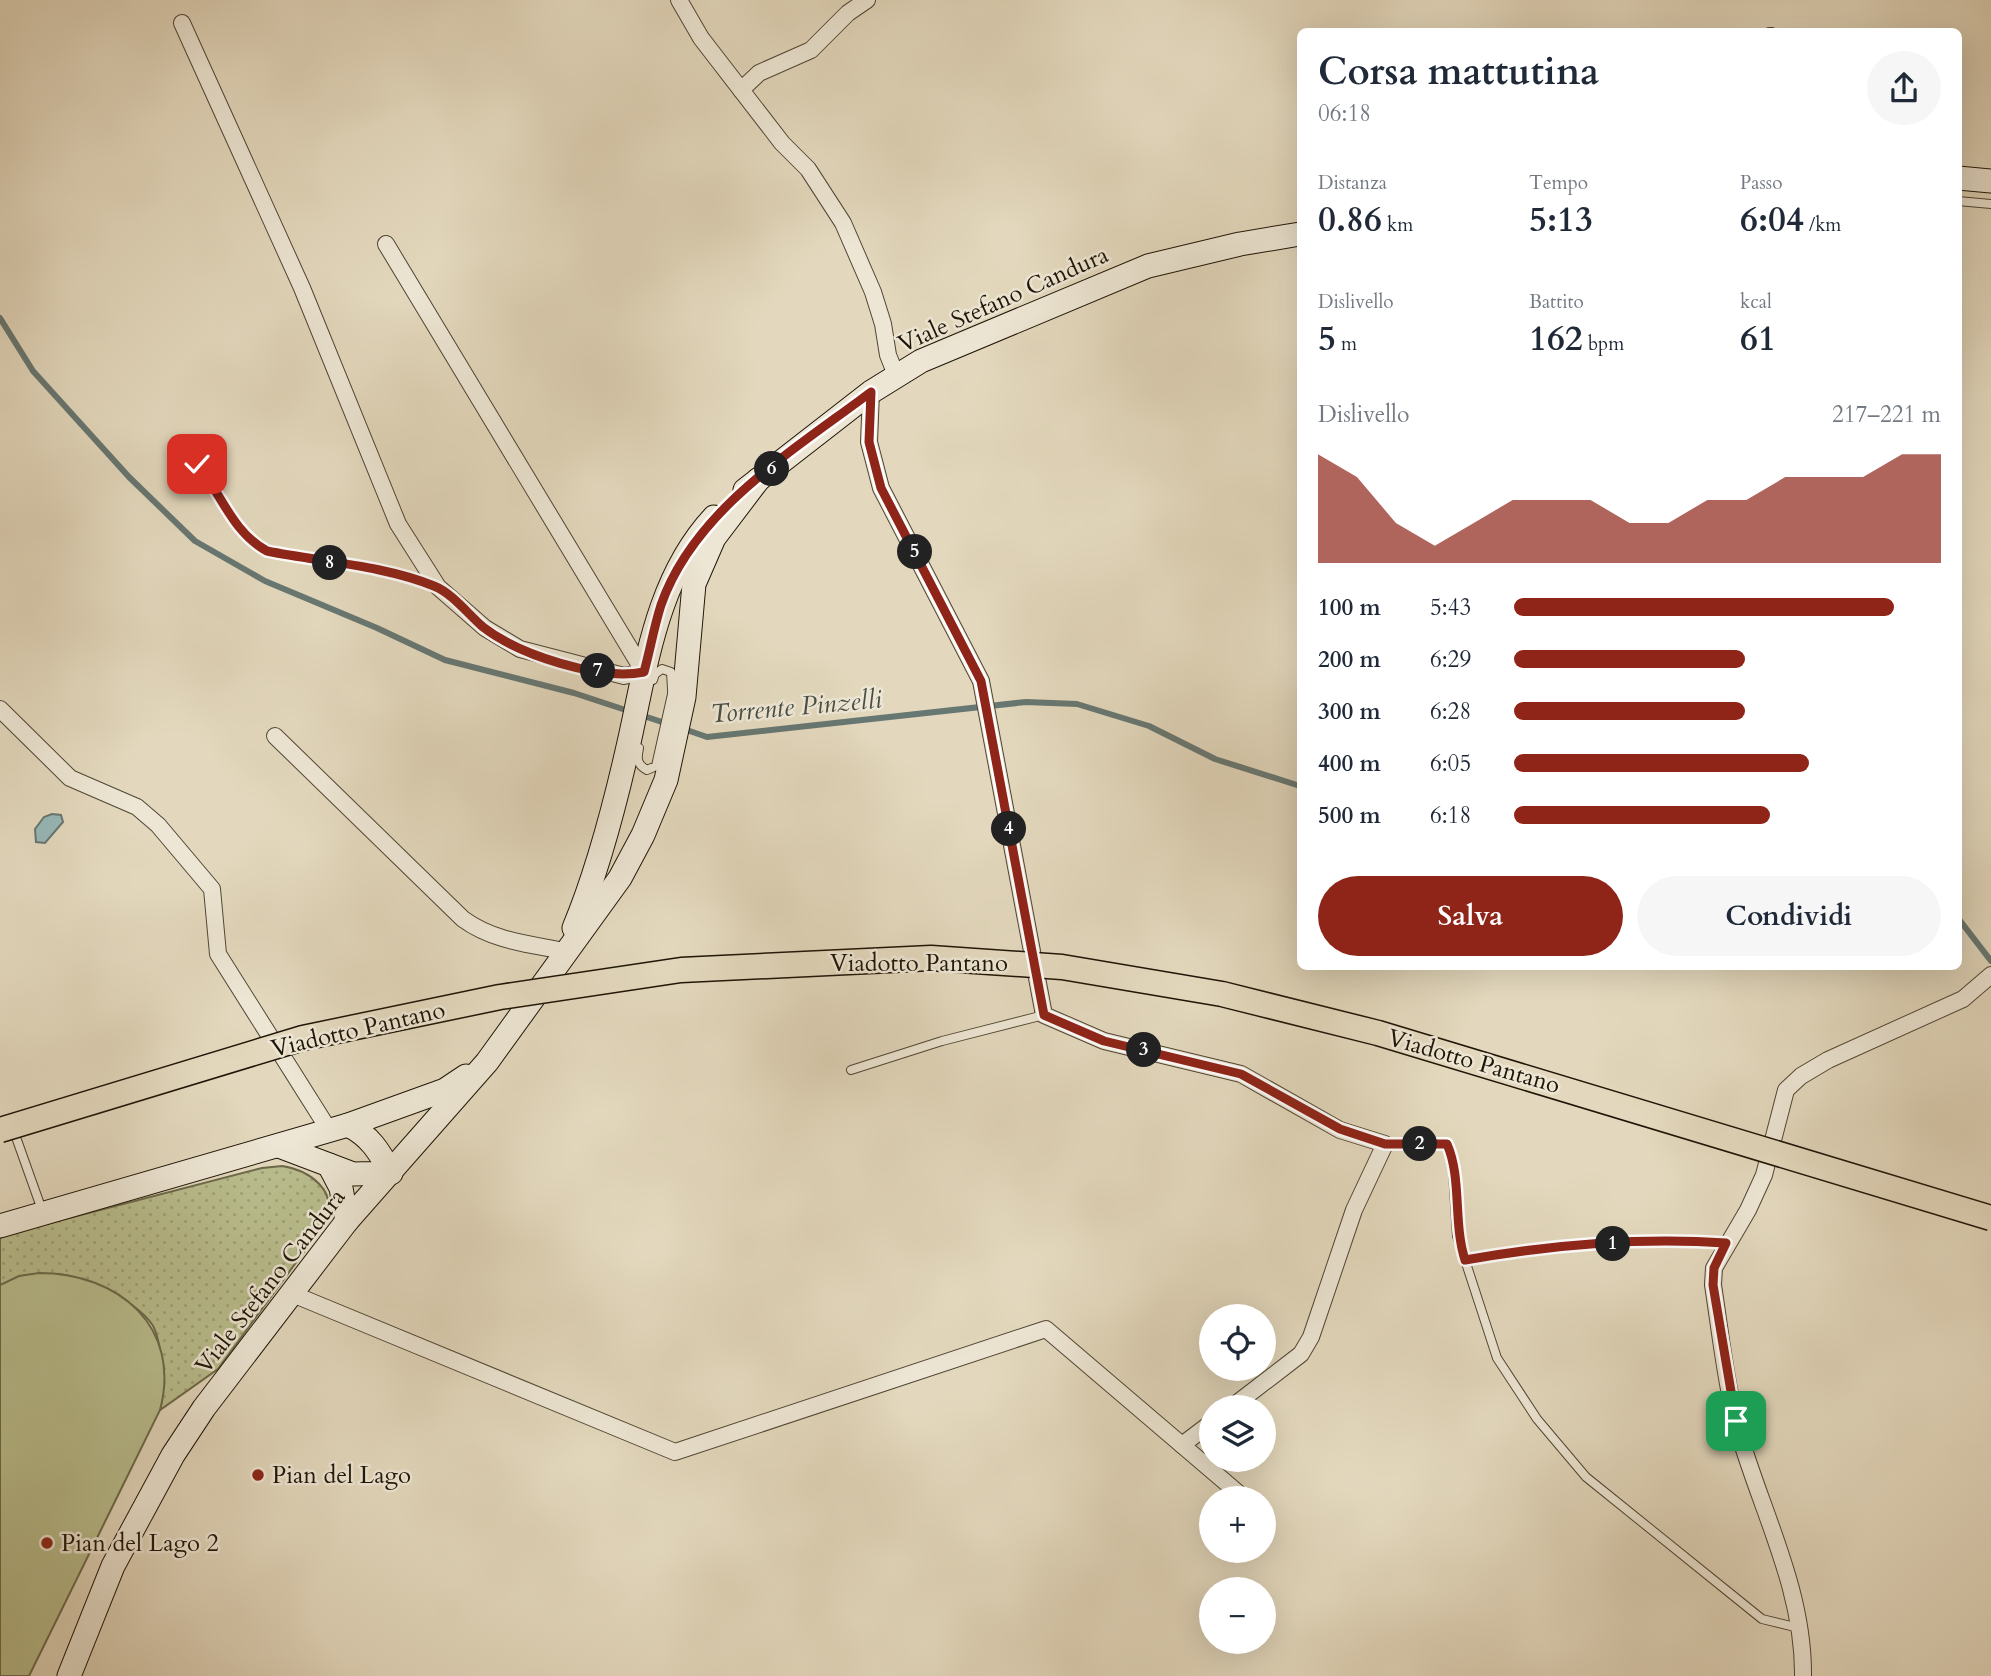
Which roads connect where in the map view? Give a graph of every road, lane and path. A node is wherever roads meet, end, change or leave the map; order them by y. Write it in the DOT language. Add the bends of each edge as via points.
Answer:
graph roads {
  1 [pos="679,0"];
  2 [pos="867,0"];
  3 [pos="182,23"];
  4 [pos="741,90"];
  5 [pos="1962,178"];
  6 [pos="1991,181"];
  7 [pos="1962,201"];
  8 [pos="1991,204"];
  9 [pos="1297,234"];
  10 [pos="386,244"];
  11 [pos="896,375"];
  12 [pos="871,392"];
  13 [pos="183,454"];
  14 [pos="758,480"];
  15 [pos="438,587"];
  16 [pos="677,703"];
  17 [pos="0,709"];
  18 [pos="640,713"];
  19 [pos="275,736"];
  20 [pos="668,744"];
  21 [pos="564,951"];
  22 [pos="1991,975"];
  23 [pos="1044,1015"];
  24 [pos="487,1062"];
  25 [pos="850,1070"];
  26 [pos="338,1127"];
  27 [pos="9,1135"];
  28 [pos="1385,1144"];
  29 [pos="279,1146"];
  30 [pos="329,1165"];
  31 [pos="391,1173"];
  32 [pos="44,1214"];
  33 [pos="1991,1218"];
  34 [pos="347,1221"];
  35 [pos="0,1226"];
  36 [pos="1726,1243"];
  37 [pos="1465,1260"];
  38 [pos="289,1293"];
  39 [pos="1248,1395"];
  40 [pos="1199,1432"];
  41 [pos="1182,1445"];
  42 [pos="1230,1486"];
  43 [pos="1799,1628"];
  44 [pos="69,1676"];
  45 [pos="1803,1676"];
  1 -- 4 [label="street"];
  2 -- 4 [label="street" via="811,50 759,73"];
  3 -- 15 [label="street" via="302,288 398,524"];
  4 -- 11 [label="street" via="808,169 844,223 873,292"];
  5 -- 6 [label="main road"];
  7 -- 8 [label="lane"];
  9 -- 11 [label="main road, Viale Stefano Candura" via="1148,266 960,343"];
  10 -- 18 [label="street"];
  11 -- 12 [label="main road, Viale Stefano Candura"];
  12 -- 14 [label="main road, Viale Stefano Candura"];
  12 -- 23 [label="street" via="869,442 881,488 981,681"];
  13 -- 15 [label="lane" via="212,482 236,526 267,551 408,576"];
  14 -- 16 [label="main road, Viale Stefano Candura" via="714,538 694,584"];
  14 -- 18 [label="main road, Viale Stefano Candura" via="725,505 682,561 661,604"];
  15 -- 18 [label="street" via="485,628 520,649 624,676"];
  16 -- 18 [label="lane" via="671,672 662,669 654,674"];
  16 -- 20 [label="main road, Viale Stefano Candura"];
  17 -- 26 [label="street" via="70,778 137,807 212,889 218,954"];
  18 -- 20 [label="lane" via="637,760 647,769 656,766"];
  18 -- 21 [label="main road, Viale Stefano Candura" via="595,869"];
  19 -- 21 [label="street" via="463,919 498,938"];
  20 -- 21 [label="main road, Viale Stefano Candura" via="666,780 643,835 620,878"];
  21 -- 24 [label="main road, Viale Stefano Candura"];
  22 -- 36 [label="street" via="1963,999 1828,1060 1786,1090 1774,1143 1748,1209"];
  23 -- 25 [label="lane"];
  23 -- 28 [label="street" via="1104,1041 1241,1074 1340,1129"];
  24 -- 26 [label="main road" via="445,1090"];
  24 -- 31 [label="main road, Viale Stefano Candura"];
  26 -- 29 [label="main road"];
  26 -- 31 [label="main road" via="364,1132"];
  27 -- 32 [label="lane"];
  27 -- 33 [label="main road, Viadotto Pantano, bridge" via="303,1038 500,997 681,970 931,958 1062,967 1235,997 1485,1064"];
  28 -- 37 [label="lane" via="1447,1144 1452,1156 1457,1236"];
  28 -- 39 [label="street" via="1354,1210 1311,1337 1301,1354"];
  29 -- 30 [label="main road"];
  29 -- 32 [label="main road"];
  30 -- 31 [label="main road" via="353,1174"];
  30 -- 34 [label="main road" via="341,1188"];
  31 -- 34 [label="main road, Viale Stefano Candura"];
  32 -- 35 [label="main road"];
  34 -- 38 [label="main road, Viale Stefano Candura"];
  36 -- 37 [label="lane" via="1532,1248"];
  36 -- 43 [label="street" via="1714,1268 1713,1285 1736,1421 1779,1547"];
  37 -- 43 [label="lane" via="1497,1358 1537,1419 1586,1477 1762,1619"];
  38 -- 41 [label="street" via="675,1452 1046,1329"];
  38 -- 44 [label="main road, Viale Stefano Candura" via="173,1455 113,1566"];
  40 -- 41 [label="street"];
  41 -- 42 [label="street"];
  43 -- 45 [label="street"];
}
